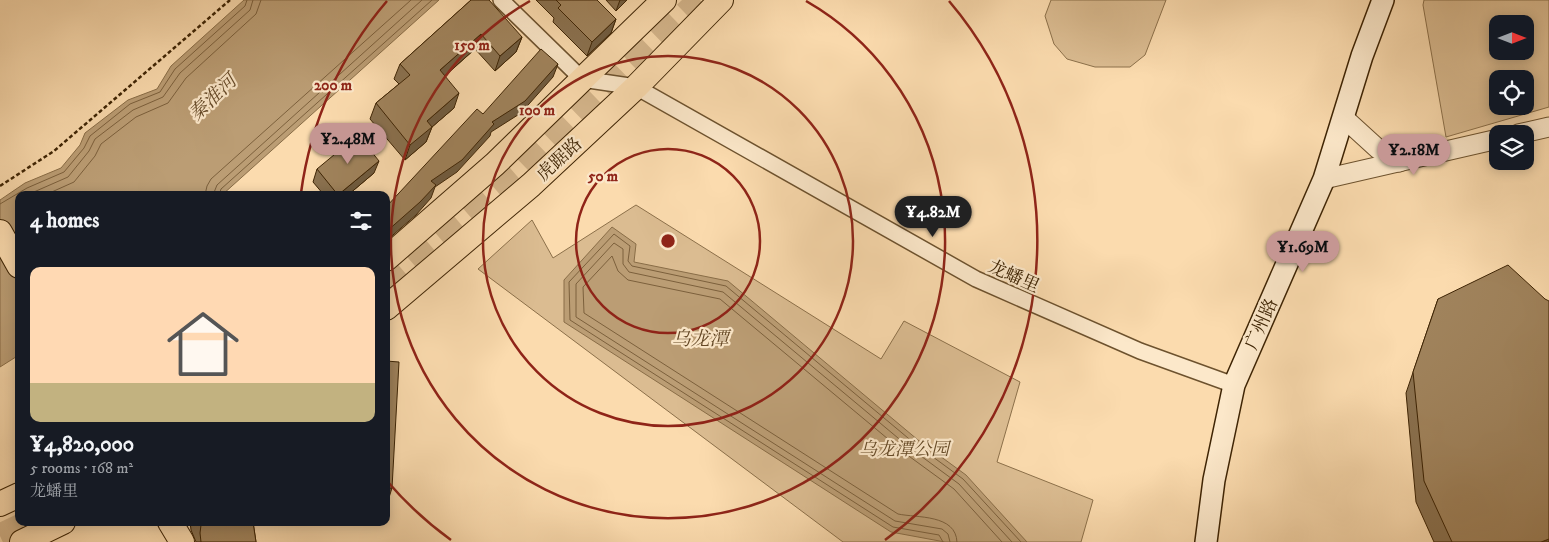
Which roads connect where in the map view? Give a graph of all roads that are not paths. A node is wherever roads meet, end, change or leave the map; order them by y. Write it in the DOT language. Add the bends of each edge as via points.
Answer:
graph roads {
  1 [pos="502,0"];
  2 [pos="664,0"];
  3 [pos="721,0"];
  4 [pos="1383,0"];
  5 [pos="582,79"];
  6 [pos="636,87"];
  7 [pos="1344,118"];
  8 [pos="1549,126"];
  9 [pos="1534,130"];
  10 [pos="1489,141"];
  11 [pos="1399,162"];
  12 [pos="1324,179"];
  13 [pos="0,232"];
  14 [pos="390,256"];
  15 [pos="15,259"];
  16 [pos="390,305"];
  17 [pos="1234,385"];
  18 [pos="15,497"];
  19 [pos="0,504"];
  20 [pos="55,526"];
  21 [pos="172,526"];
  22 [pos="22,542"];
  23 [pos="182,542"];
  24 [pos="1206,542"];
  1 -- 5 [label="street"];
  2 -- 5 [label="main road"];
  3 -- 6 [label="main road, 虎踞路"];
  4 -- 7 [label="main road, 广州路"];
  5 -- 6 [label="street"];
  5 -- 14 [label="main road" via="495,164"];
  6 -- 16 [label="main road, 虎踞路" via="531,185"];
  6 -- 17 [label="street, 龙蟠里" via="976,280 1140,350"];
  7 -- 11 [label="street" via="1378,149"];
  7 -- 12 [label="main road, 广州路"];
  8 -- 9 [label="street"];
  10 -- 11 [label="street"];
  11 -- 12 [label="street"];
  12 -- 17 [label="main road, 广州路"];
  13 -- 15 [label="main road"];
  17 -- 24 [label="main road, 广州路" via="1214,480"];
  18 -- 19 [label="main road"];
  20 -- 22 [label="main road"];
  21 -- 23 [label="main road"];
}
